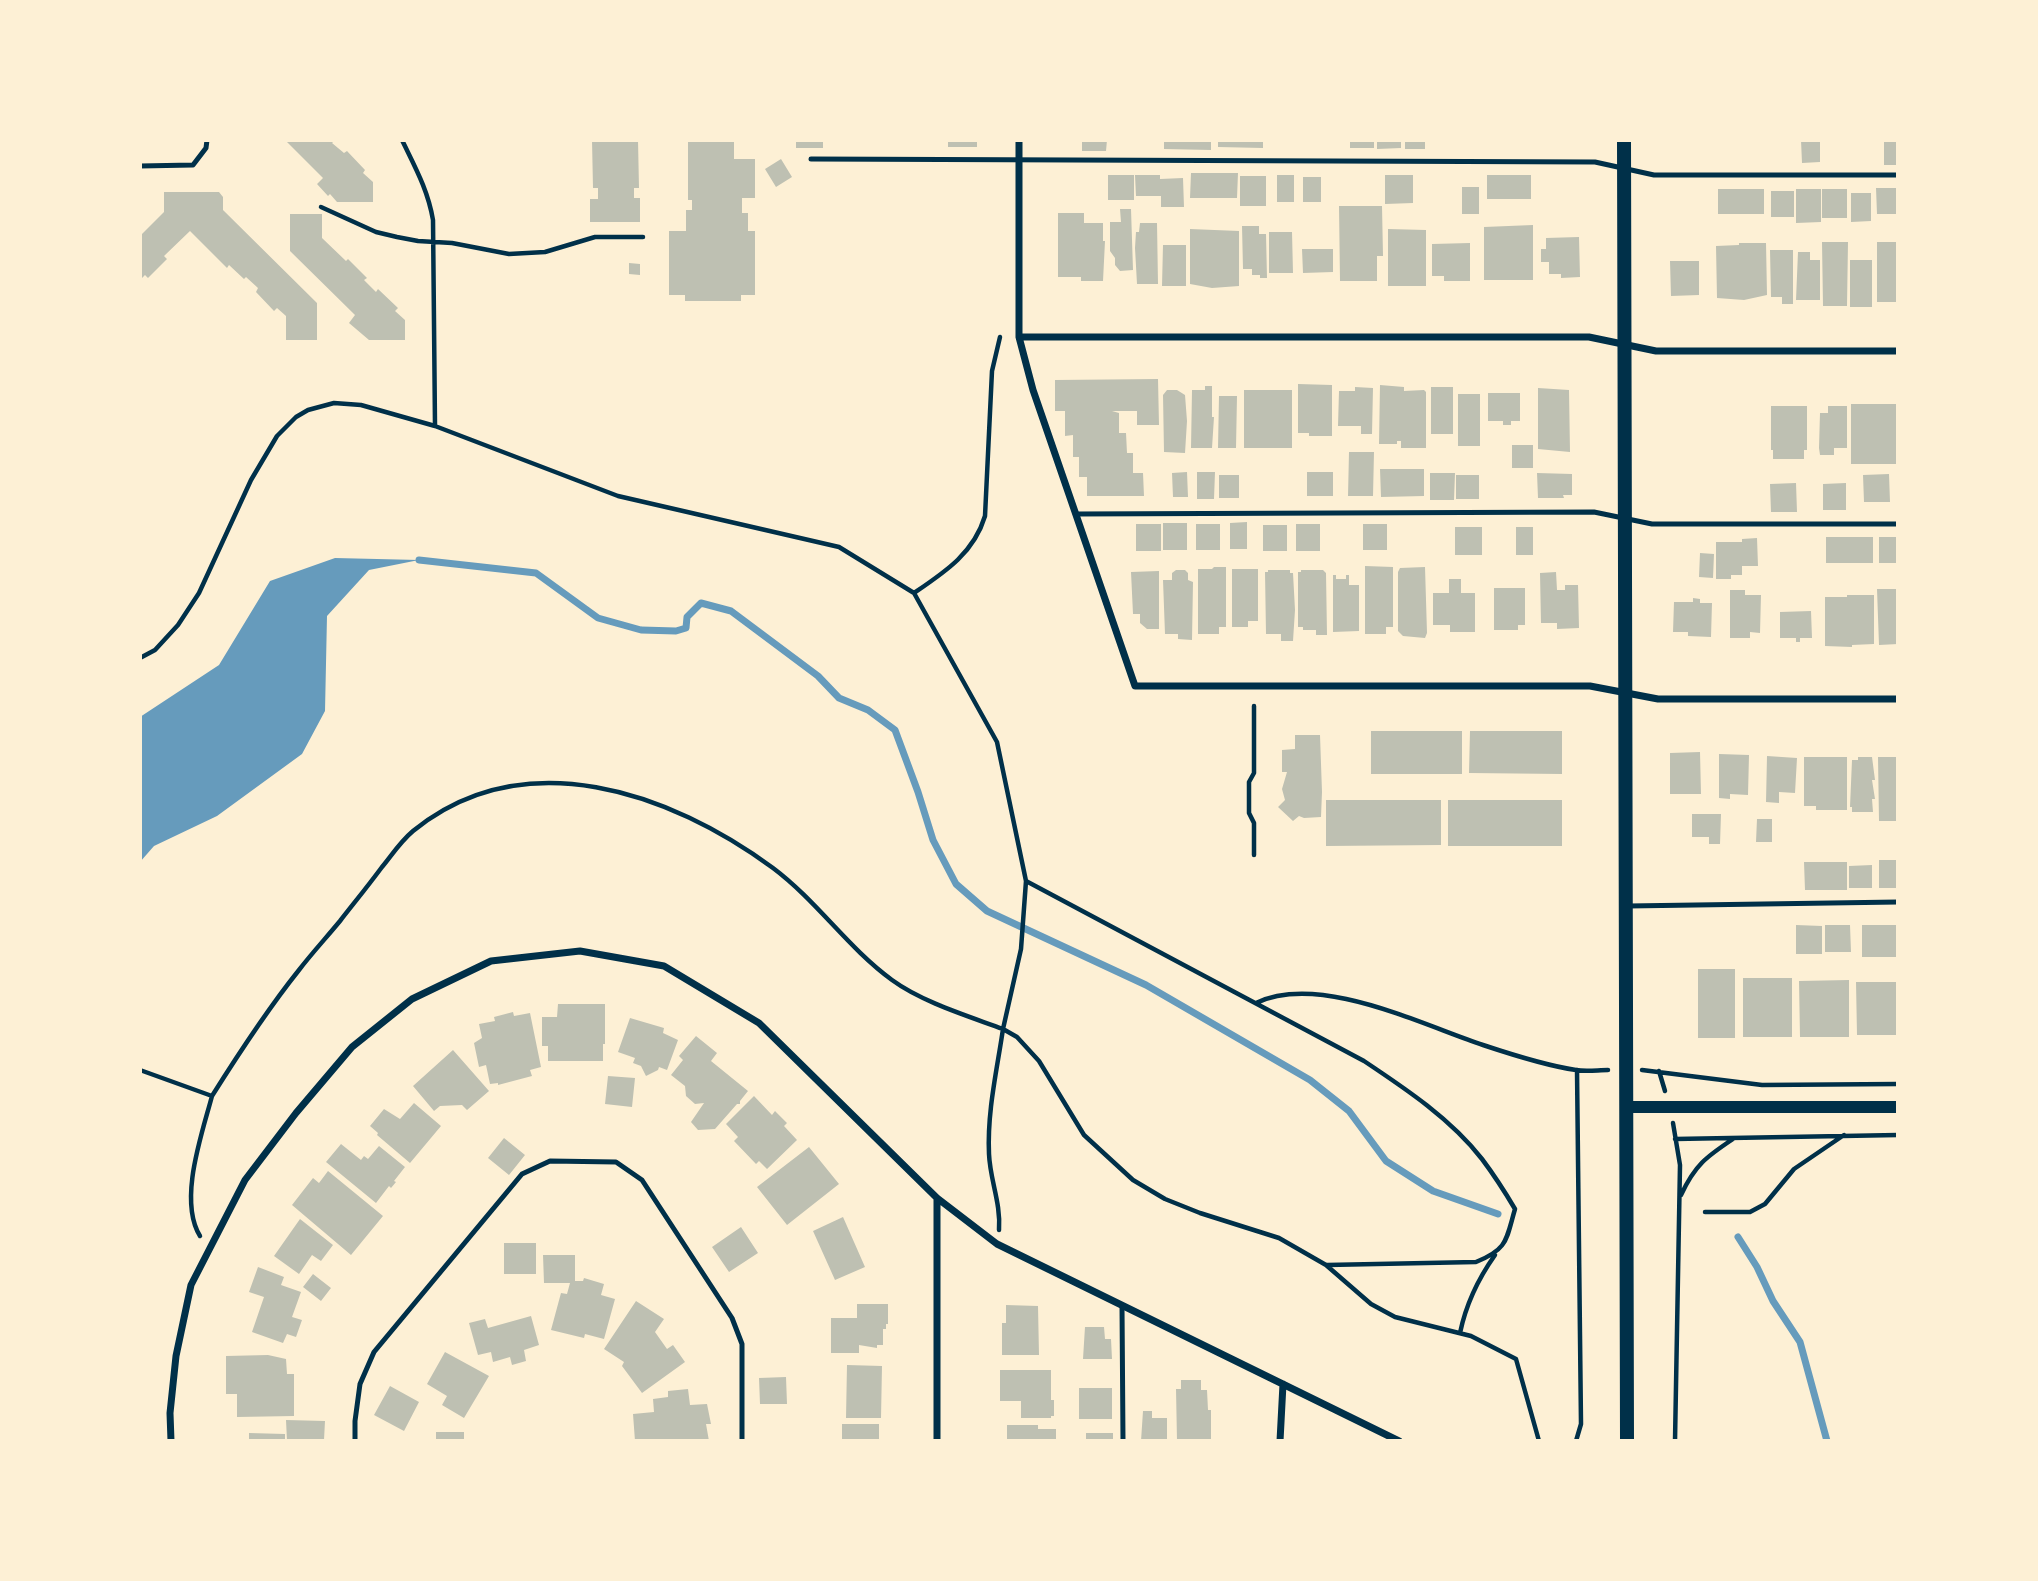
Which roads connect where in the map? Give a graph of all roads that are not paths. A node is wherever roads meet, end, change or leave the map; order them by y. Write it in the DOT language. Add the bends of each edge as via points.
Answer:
graph roads {
  1 [pos="207,140"];
  2 [pos="1019,140"];
  3 [pos="1624,140"];
  4 [pos="811,159"];
  5 [pos="1019,160"];
  6 [pos="140,166"];
  7 [pos="1624,170"];
  8 [pos="1898,175"];
  9 [pos="1019,337"];
  10 [pos="1624,344"];
  11 [pos="1898,351"];
  12 [pos="1076,514"];
  13 [pos="1624,519"];
  14 [pos="1898,524"];
  15 [pos="1624,694"];
  16 [pos="1898,699"];
  17 [pos="1898,902"];
  18 [pos="1625,906"];
  19 [pos="1626,1107"];
  20 [pos="1898,1107"];
  21 [pos="937,1198"];
  22 [pos="1122,1306"];
  23 [pos="1283,1384"];
  24 [pos="170,1441"];
  25 [pos="355,1441"];
  26 [pos="742,1441"];
  27 [pos="937,1441"];
  28 [pos="1123,1441"];
  29 [pos="1280,1441"];
  30 [pos="1399,1441"];
  31 [pos="1627,1441"];
  1 -- 6 [label="lane" via="193,165"];
  2 -- 5 [label="street"];
  3 -- 7 [label="main road"];
  4 -- 5 [label="lane"];
  5 -- 7 [label="lane" via="1595,162"];
  5 -- 9 [label="street"];
  7 -- 8 [label="lane" via="1654,175"];
  7 -- 10 [label="main road"];
  9 -- 10 [label="street" via="1589,337"];
  9 -- 12 [label="street" via="1032,390"];
  10 -- 11 [label="street" via="1656,351"];
  10 -- 13 [label="main road"];
  12 -- 13 [label="lane" via="1594,512"];
  12 -- 15 [label="street" via="1136,686 1590,686"];
  13 -- 14 [label="lane" via="1652,524"];
  13 -- 15 [label="main road"];
  15 -- 16 [label="street" via="1658,699"];
  15 -- 18 [label="main road"];
  17 -- 18 [label="lane"];
  18 -- 19 [label="main road"];
  19 -- 20 [label="street"];
  19 -- 31 [label="main road"];
  21 -- 22 [label="street" via="997,1244"];
  21 -- 24 [label="street" via="759,1023 664,966 580,951 491,961 412,999 352,1047 245,1180 191,1285 176,1356"];
  21 -- 27 [label="street"];
  22 -- 23 [label="street"];
  22 -- 28 [label="lane"];
  23 -- 29 [label="street"];
  23 -- 30 [label="street"];
  25 -- 26 [label="lane" via="360,1384 374,1352 522,1174 550,1161 616,1162 642,1180 732,1318 742,1344"];
}
